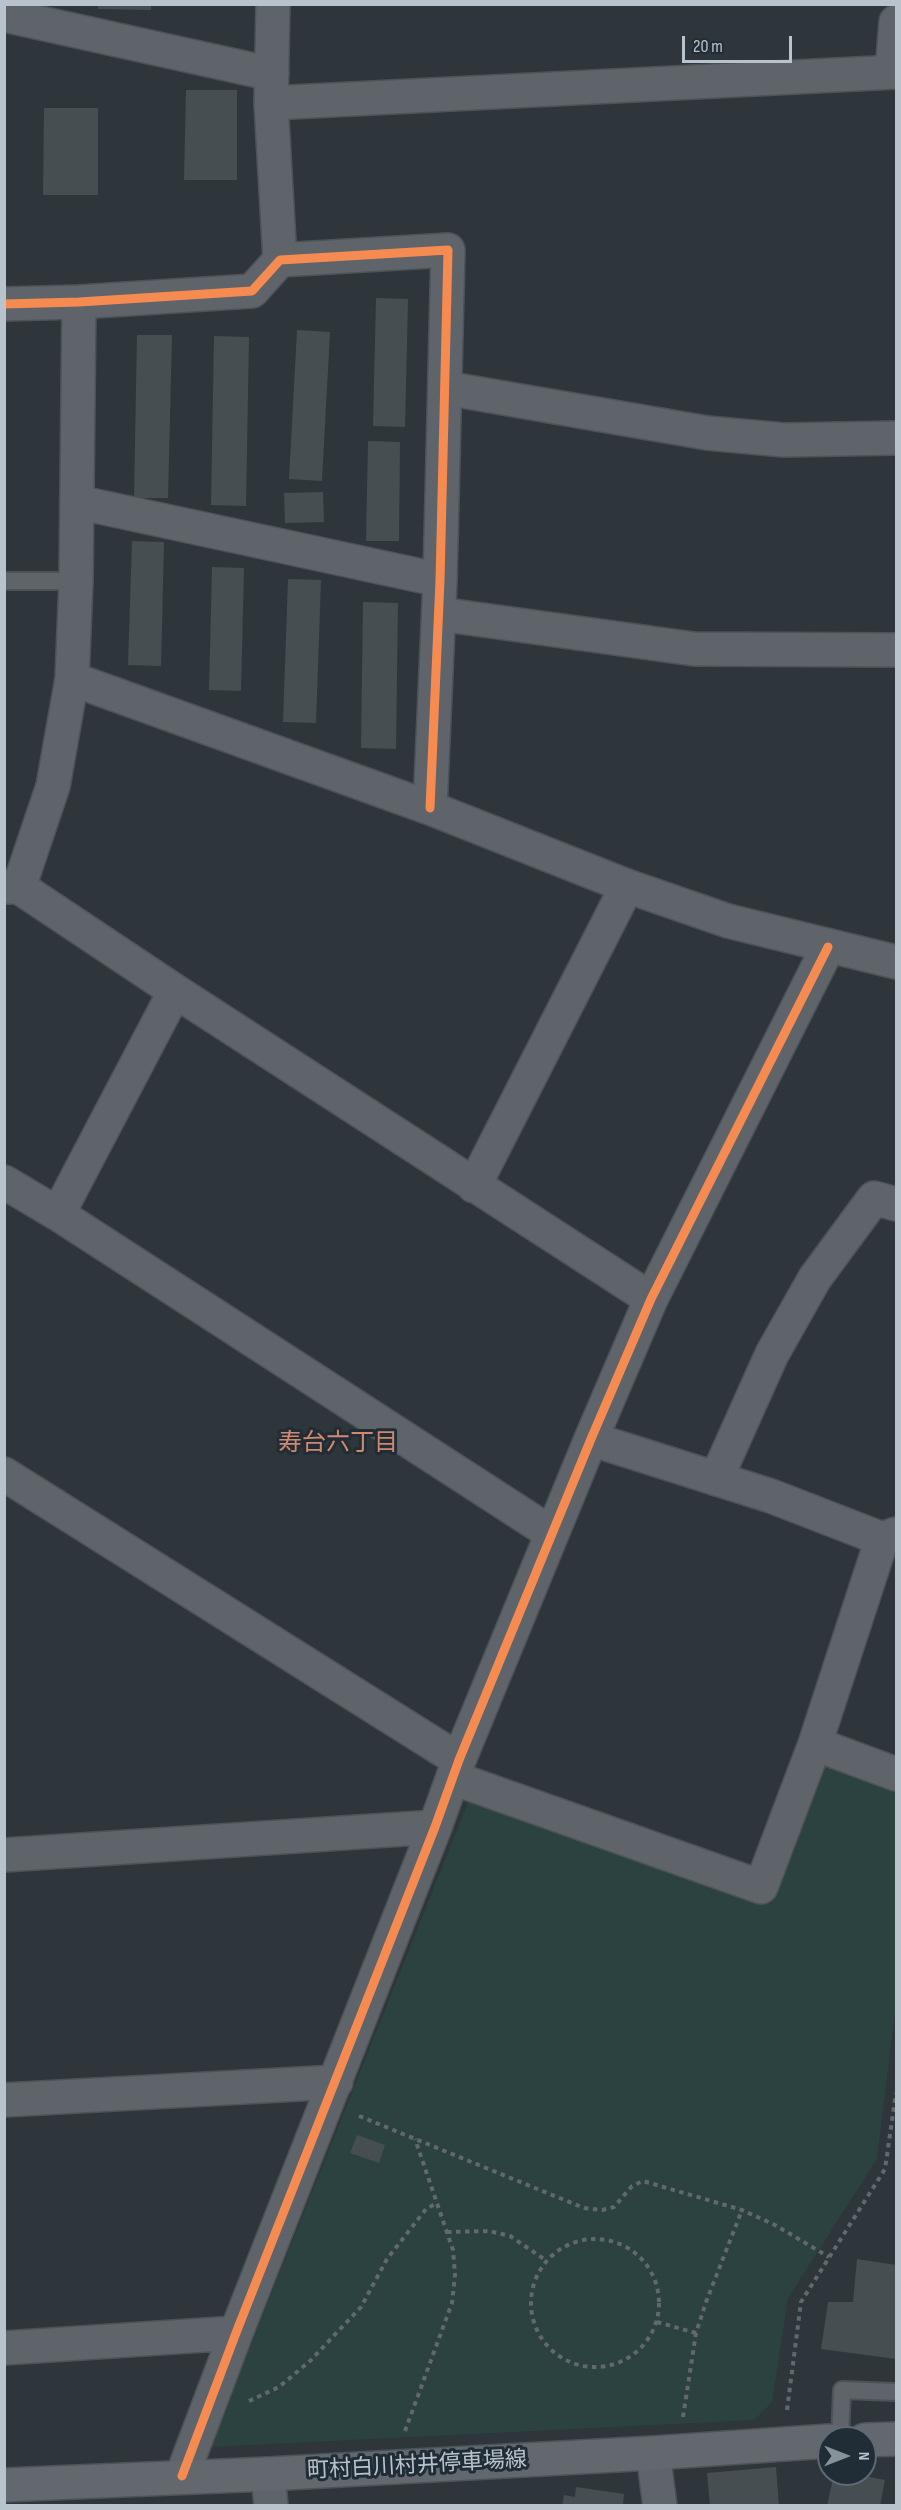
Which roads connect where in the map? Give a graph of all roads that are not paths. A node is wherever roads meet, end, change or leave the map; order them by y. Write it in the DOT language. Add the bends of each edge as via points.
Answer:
graph roads {
  1 [pos="273,4"];
  2 [pos="4,15"];
  3 [pos="897,22"];
  4 [pos="894,72"];
  5 [pos="272,88"];
  6 [pos="280,260"];
  7 [pos="79,302"];
  8 [pos="4,304"];
  9 [pos="445,388"];
  10 [pos="897,438"];
  11 [pos="77,502"];
  12 [pos="76,580"];
  13 [pos="440,580"];
  14 [pos="4,581"];
  15 [pos="439,614"];
  16 [pos="897,650"];
  17 [pos="72,679"];
  18 [pos="430,808"];
  19 [pos="627,886"];
  20 [pos="12,887"];
  21 [pos="828,947"];
  22 [pos="897,962"];
  23 [pos="175,991"];
  24 [pos="4,1182"];
  25 [pos="474,1186"];
  26 [pos="897,1204"];
  27 [pos="58,1214"];
  28 [pos="651,1299"];
  29 [pos="591,1439"];
  30 [pos="4,1474"];
  31 [pos="716,1479"];
  32 [pos="551,1533"];
  33 [pos="889,1537"];
  34 [pos="815,1744"];
  35 [pos="456,1769"];
  36 [pos="897,1773"];
  37 [pos="435,1827"];
  38 [pos="4,1855"];
  39 [pos="332,2093"];
  40 [pos="4,2100"];
  41 [pos="236,2333"];
  42 [pos="4,2348"];
  43 [pos="897,2392"];
  44 [pos="840,2426"];
  45 [pos="897,2439"];
  46 [pos="877,2440"];
  47 [pos="817,2442"];
  48 [pos="653,2453"];
  49 [pos="182,2476"];
  50 [pos="5,2485"];
  51 [pos="270,2490"];
  52 [pos="9,2505"];
  53 [pos="660,2505"];
  1 -- 5 [label="street"];
  2 -- 5 [label="street"];
  3 -- 4 [label="street"];
  4 -- 5 [label="street"];
  5 -- 6 [label="street"];
  6 -- 7 [label="street" via="252,291"];
  6 -- 9 [label="street" via="448,250"];
  7 -- 8 [label="street"];
  7 -- 11 [label="street"];
  9 -- 10 [label="street" via="707,434 784,440"];
  9 -- 13 [label="street"];
  11 -- 12 [label="street"];
  11 -- 13 [label="street"];
  12 -- 14 [label="lane"];
  12 -- 17 [label="street"];
  13 -- 15 [label="street"];
  15 -- 16 [label="street" via="694,649"];
  15 -- 18 [label="street"];
  17 -- 18 [label="street"];
  17 -- 20 [label="street" via="53,786"];
  18 -- 19 [label="street"];
  19 -- 21 [label="street" via="728,921"];
  19 -- 25 [label="street"];
  20 -- 23 [label="street"];
  21 -- 22 [label="street"];
  21 -- 28 [label="street"];
  23 -- 25 [label="street"];
  23 -- 27 [label="street"];
  24 -- 27 [label="street"];
  25 -- 28 [label="street"];
  26 -- 31 [label="street" via="874,1197 815,1278 772,1354"];
  27 -- 32 [label="street"];
  28 -- 29 [label="street"];
  29 -- 31 [label="street"];
  29 -- 32 [label="street"];
  30 -- 35 [label="street"];
  31 -- 33 [label="street"];
  32 -- 35 [label="street"];
  33 -- 34 [label="street"];
  34 -- 35 [label="street" via="761,1887"];
  34 -- 36 [label="street"];
  35 -- 37 [label="street"];
  37 -- 38 [label="street"];
  37 -- 39 [label="street"];
  39 -- 40 [label="street"];
  39 -- 41 [label="street"];
  41 -- 42 [label="street"];
  41 -- 49 [label="street"];
  43 -- 44 [label="lane" via="842,2390"];
  45 -- 46 [label="main road"];
  47 -- 48 [label="main road, 町村白川村井停車場線"];
  48 -- 51 [label="main road, 町村白川村井停車場線"];
  48 -- 53 [label="street"];
  49 -- 50 [label="main road, 町村白川村井停車場線"];
  49 -- 51 [label="main road, 町村白川村井停車場線"];
  50 -- 52 [label="lane"];
}
